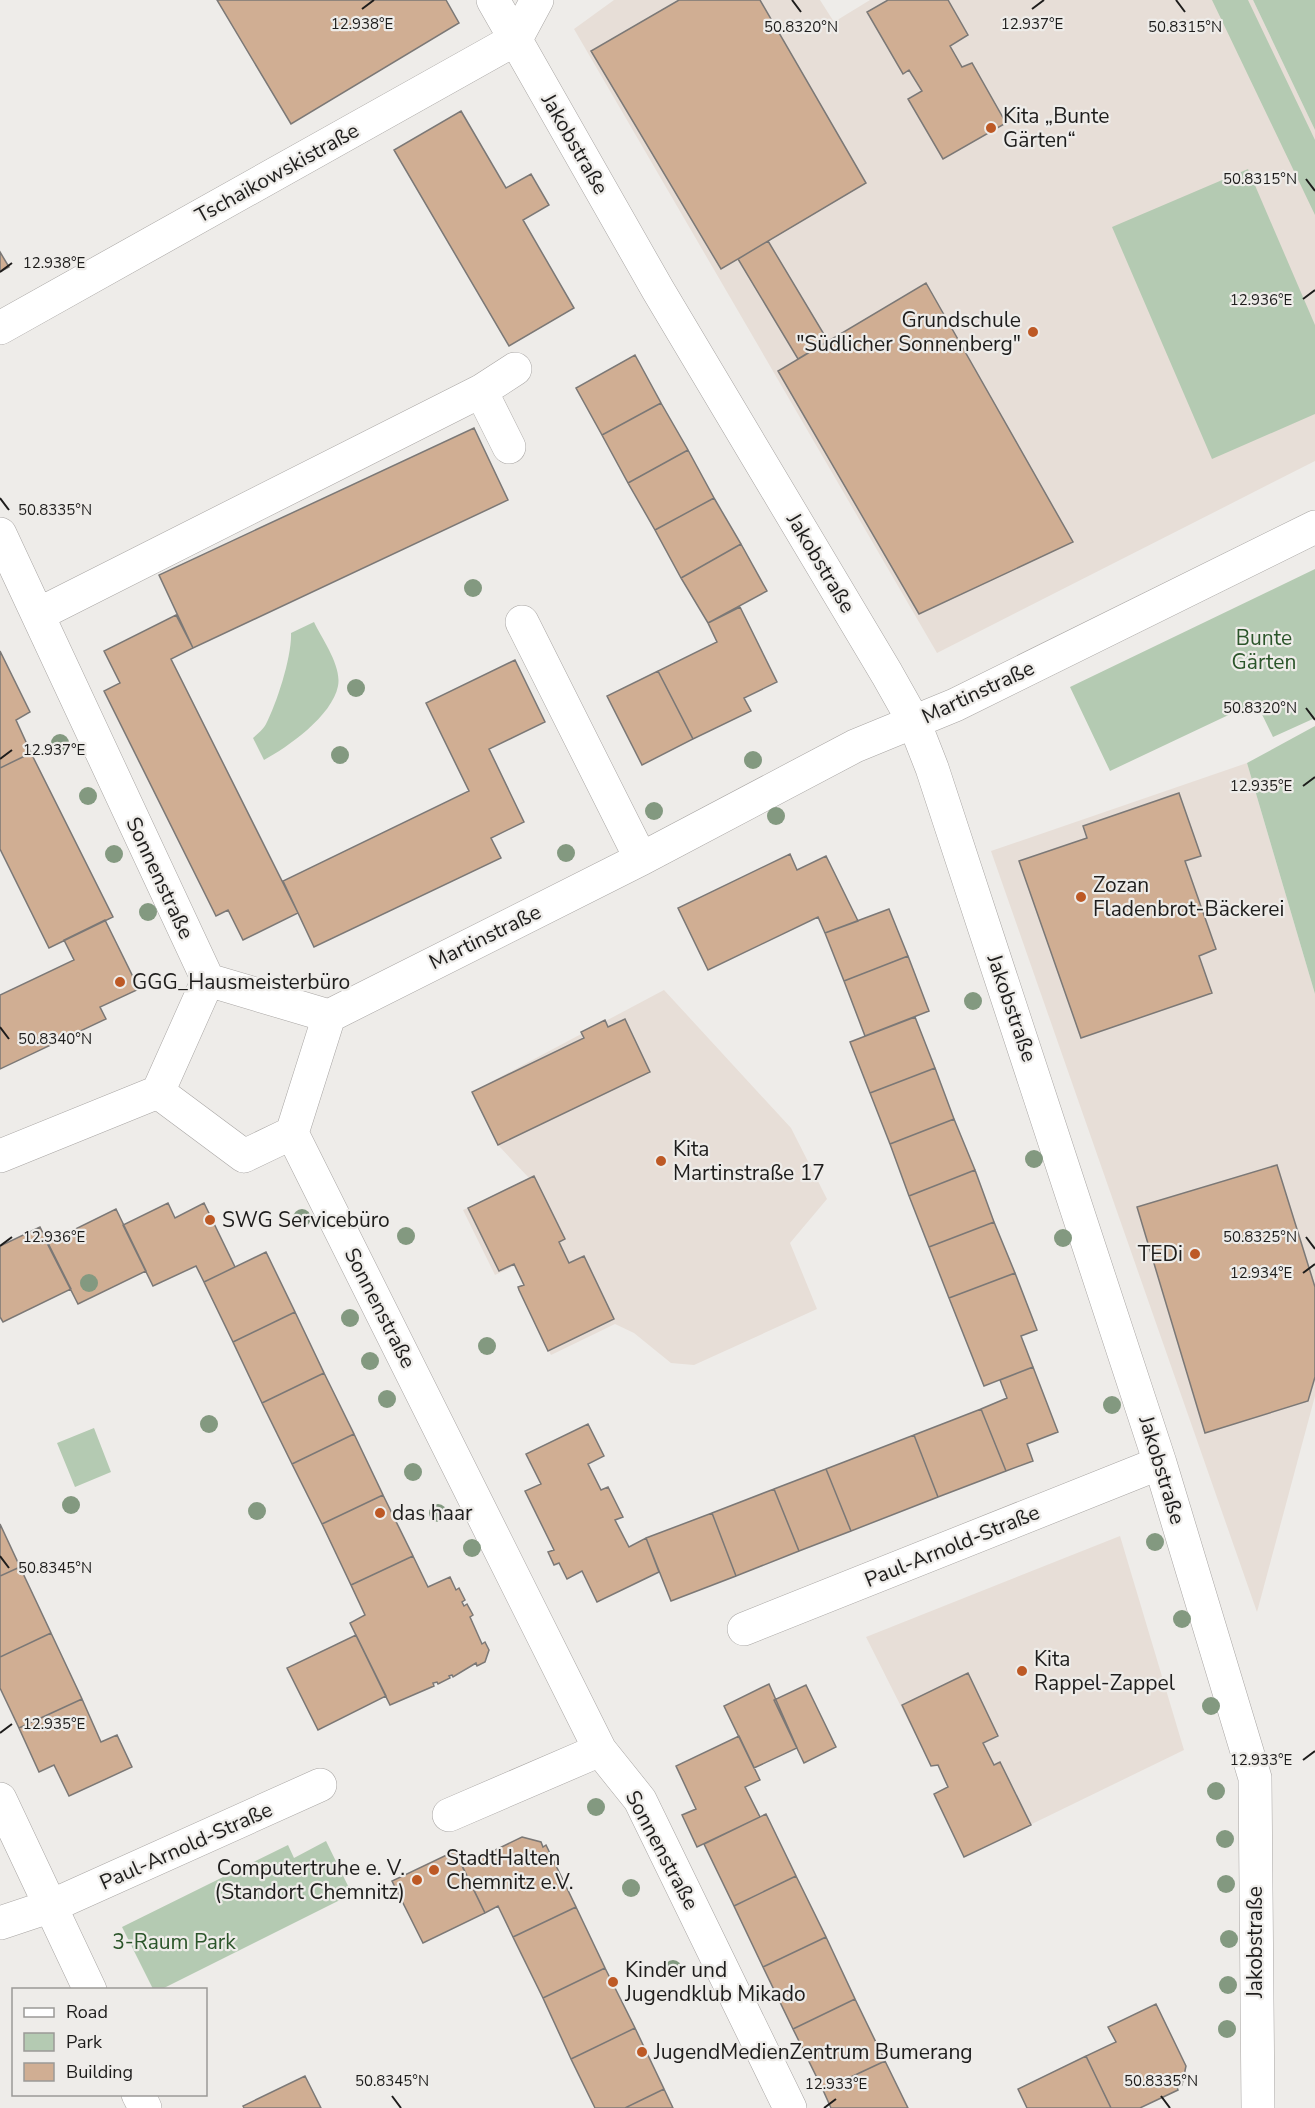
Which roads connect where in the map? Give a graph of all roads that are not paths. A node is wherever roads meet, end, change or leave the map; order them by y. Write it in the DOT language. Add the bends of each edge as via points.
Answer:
graph roads {
  1 [pos="493,0"];
  2 [pos="537,0"];
  3 [pos="516,39"];
  4 [pos="0,328"];
  5 [pos="515,369"];
  6 [pos="481,391"];
  7 [pos="509,447"];
  8 [pos="1315,526"];
  9 [pos="0,534"];
  10 [pos="39,614"];
  11 [pos="522,622"];
  12 [pos="914,722"];
  13 [pos="641,859"];
  14 [pos="207,980"];
  15 [pos="329,1016"];
  16 [pos="158,1092"];
  17 [pos="292,1133"];
  18 [pos="0,1156"];
  19 [pos="1160,1463"];
  20 [pos="744,1629"];
  21 [pos="600,1750"];
  22 [pos="320,1785"];
  23 [pos="0,1799"];
  24 [pos="449,1815"];
  25 [pos="51,1906"];
  26 [pos="0,1923"];
  27 [pos="90,1988"];
  28 [pos="790,2108"];
  29 [pos="1258,2108"];
  1 -- 3 [label="street, Jakobstraße"];
  2 -- 3 [label="street"];
  3 -- 4 [label="street, Tschaikowskistraße"];
  3 -- 12 [label="street, Jakobstraße" via="658,290"];
  5 -- 6 [label="street"];
  6 -- 7 [label="street"];
  6 -- 10 [label="street"];
  8 -- 12 [label="street, Martinstraße"];
  9 -- 10 [label="street, Sonnenstraße"];
  10 -- 14 [label="street, Sonnenstraße" via="77,704"];
  11 -- 13 [label="street"];
  12 -- 13 [label="street, Martinstraße" via="855,746"];
  12 -- 19 [label="street, Jakobstraße"];
  13 -- 15 [label="street, Martinstraße"];
  14 -- 15 [label="street"];
  14 -- 16 [label="street"];
  15 -- 17 [label="street"];
  16 -- 17 [label="street" via="244,1156"];
  16 -- 18 [label="street"];
  17 -- 21 [label="street, Sonnenstraße"];
  19 -- 20 [label="street, Paul-Arnold-Straße"];
  19 -- 29 [label="street, Jakobstraße" via="1255,1778"];
  21 -- 24 [label="street"];
  21 -- 28 [label="street, Sonnenstraße" via="640,1800"];
  22 -- 25 [label="street, Paul-Arnold-Straße"];
  23 -- 25 [label="street"];
  25 -- 26 [label="street, Paul-Arnold-Straße"];
  25 -- 27 [label="street"];
}
